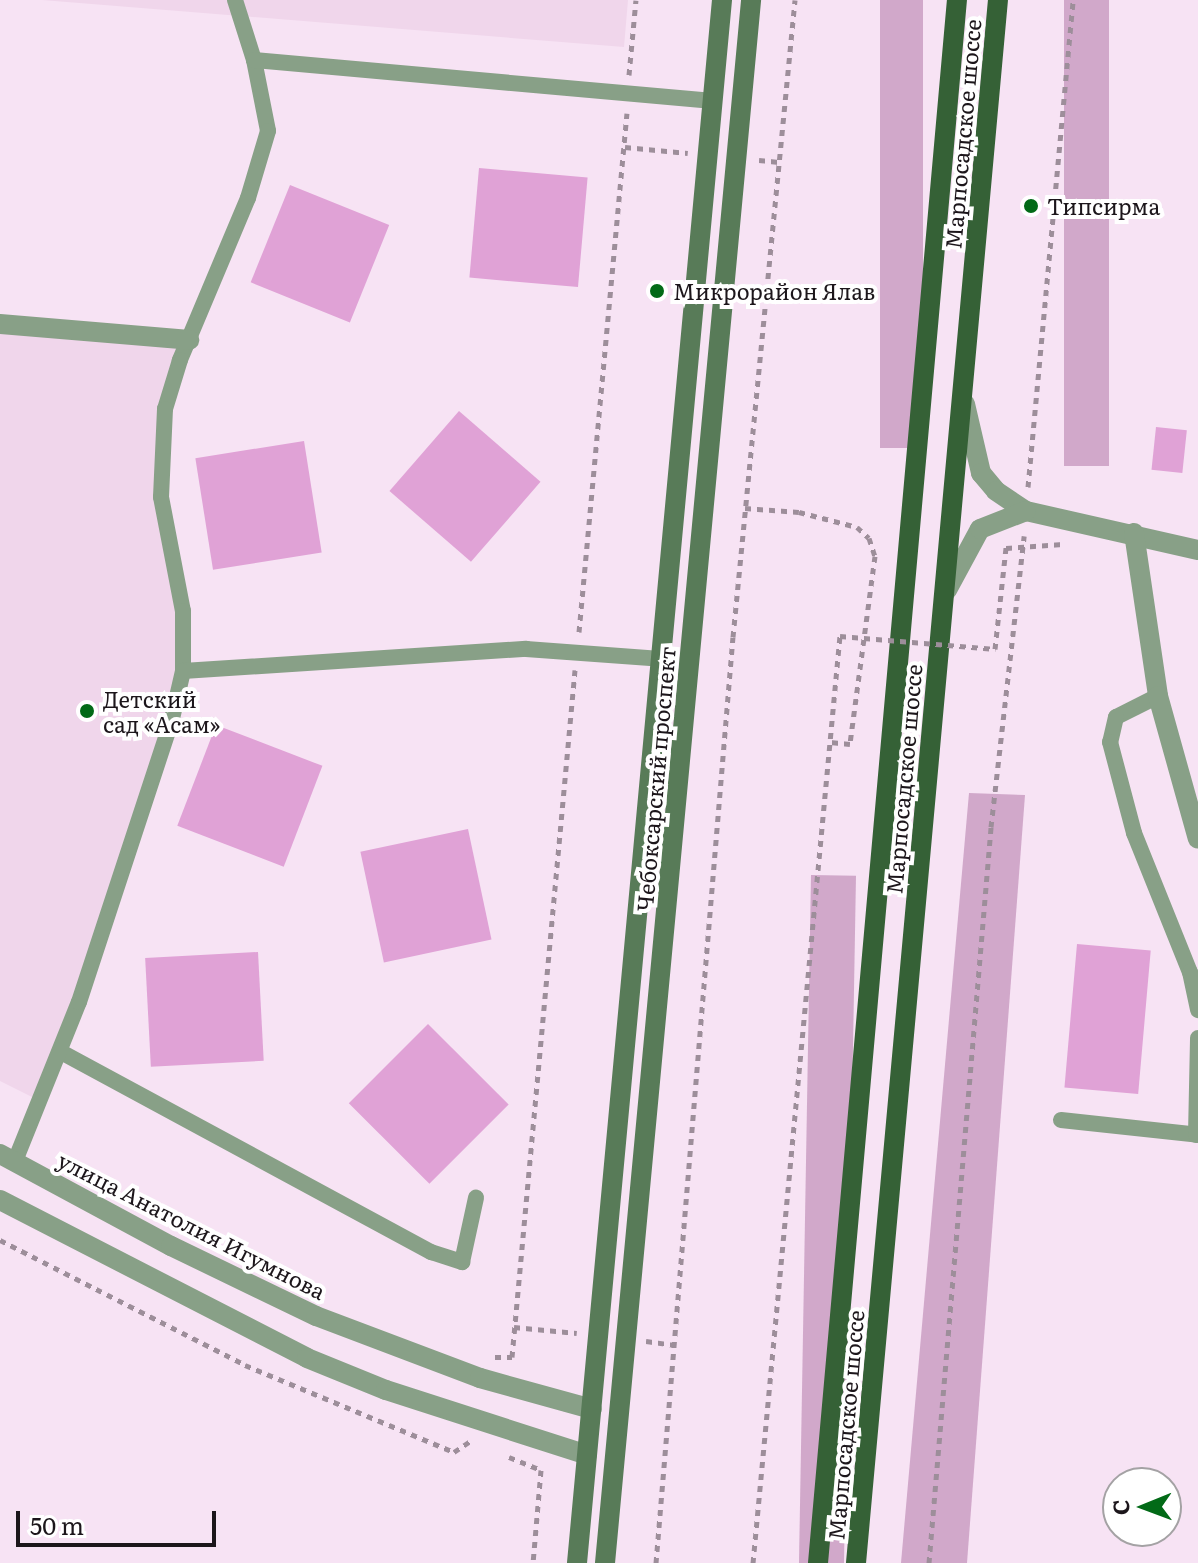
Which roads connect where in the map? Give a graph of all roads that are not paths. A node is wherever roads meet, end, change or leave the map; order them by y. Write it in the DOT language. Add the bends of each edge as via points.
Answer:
graph roads {
  1 [pos="235,0"];
  2 [pos="722,0"];
  3 [pos="751,0"];
  4 [pos="957,0"];
  5 [pos="998,0"];
  6 [pos="254,60"];
  7 [pos="713,101"];
  8 [pos="0,324"];
  9 [pos="189,340"];
  10 [pos="962,388"];
  11 [pos="1026,511"];
  12 [pos="1134,533"];
  13 [pos="1198,550"];
  14 [pos="942,602"];
  15 [pos="661,659"];
  16 [pos="183,671"];
  17 [pos="1158,696"];
  18 [pos="1198,839"];
  19 [pos="1198,1010"];
  20 [pos="1198,1038"];
  21 [pos="61,1052"];
  22 [pos="1061,1120"];
  23 [pos="1197,1135"];
  24 [pos="7,1158"];
  25 [pos="476,1198"];
  26 [pos="0,1200"];
  27 [pos="592,1409"];
  28 [pos="617,1434"];
  29 [pos="587,1455"];
  30 [pos="577,1563"];
  31 [pos="605,1563"];
  32 [pos="818,1563"];
  33 [pos="856,1563"];
  1 -- 6 [label="lane"];
  2 -- 7 [label="street, Чебоксарский проспект"];
  3 -- 28 [label="street, Чебоксарский проспект"];
  4 -- 32 [label="main road, Марпосадское шоссе"];
  5 -- 10 [label="main road, Марпосадское шоссе"];
  6 -- 7 [label="lane"];
  6 -- 9 [label="lane" via="268,131 261,161"];
  7 -- 15 [label="street, Чебоксарский проспект"];
  8 -- 9 [label="street"];
  9 -- 16 [label="lane" via="165,409 159,463 183,611"];
  10 -- 11 [label="street" via="981,473 996,491"];
  10 -- 14 [label="main road, Марпосадское шоссе"];
  11 -- 12 [label="street"];
  11 -- 14 [label="street" via="980,529 961,555"];
  12 -- 13 [label="street"];
  12 -- 17 [label="street"];
  14 -- 33 [label="main road, Марпосадское шоссе"];
  15 -- 16 [label="lane" via="526,649"];
  15 -- 27 [label="street, Чебоксарский проспект"];
  16 -- 21 [label="lane" via="171,723"];
  17 -- 18 [label="street"];
  17 -- 19 [label="lane" via="1116,717 1110,742 1134,833 1190,972"];
  20 -- 23 [label="lane"];
  21 -- 24 [label="lane"];
  21 -- 25 [label="lane" via="431,1252 462,1262"];
  22 -- 23 [label="lane"];
  24 -- 27 [label="street, улица Анатолия Игумнова" via="193,1258 316,1316 480,1378"];
  26 -- 29 [label="street" via="307,1358 386,1390"];
  27 -- 29 [label="street, Чебоксарский проспект"];
  28 -- 29 [label="street"];
  28 -- 31 [label="street, Чебоксарский проспект"];
  29 -- 30 [label="street, Чебоксарский проспект"];
}
